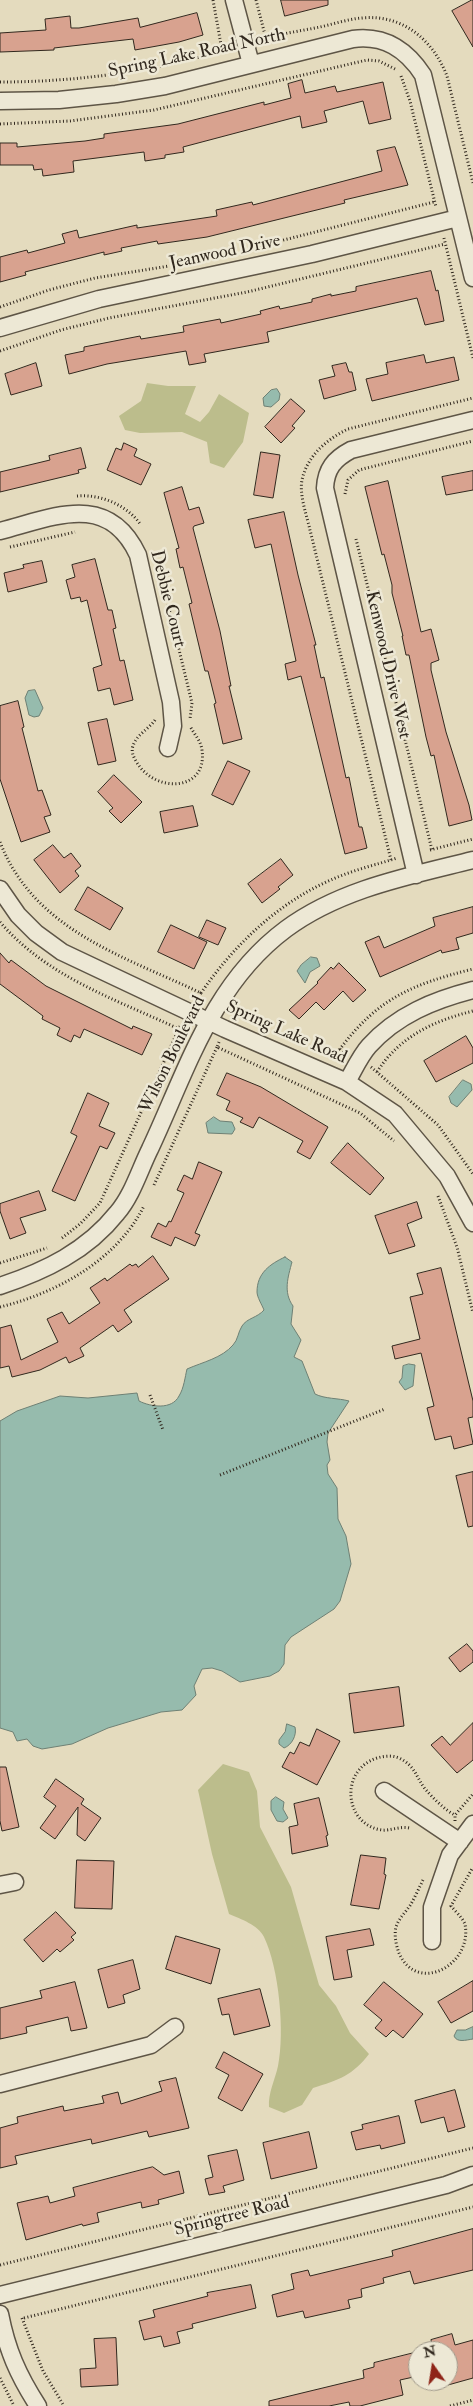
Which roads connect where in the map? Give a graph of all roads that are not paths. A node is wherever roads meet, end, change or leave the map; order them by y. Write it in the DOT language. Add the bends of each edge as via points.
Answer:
graph roads {
  1 [pos="234,0"];
  2 [pos="251,64"];
  3 [pos="0,101"];
  4 [pos="458,218"];
  5 [pos="473,278"];
  6 [pos="0,328"];
  7 [pos="473,420"];
  8 [pos="0,531"];
  9 [pos="168,748"];
  10 [pos="473,860"];
  11 [pos="416,875"];
  12 [pos="0,889"];
  13 [pos="473,990"];
  14 [pos="208,1020"];
  15 [pos="347,1082"];
  16 [pos="473,1223"];
  17 [pos="0,1286"];
  18 [pos="384,1791"];
  19 [pos="473,1824"];
  20 [pos="460,1842"];
  21 [pos="432,1942"];
  22 [pos="175,2027"];
  23 [pos="0,2084"];
  24 [pos="473,2175"];
  25 [pos="0,2295"];
  26 [pos="1,2319"];
  27 [pos="38,2406"];
  1 -- 2 [label="street"];
  2 -- 3 [label="street, Spring Lake Road North" via="165,86 116,94 59,100"];
  2 -- 4 [label="street, Spring Lake Road North" via="366,37 400,48 414,61 422,75"];
  4 -- 5 [label="street"];
  4 -- 6 [label="street, Jeanwood Drive" via="201,279 99,299"];
  7 -- 11 [label="street, Kenwood Drive West" via="350,450 326,473 325,488"];
  8 -- 9 [label="street, Debbie Court" via="75,513 107,519 130,538 138,555 171,702 173,726"];
  10 -- 11 [label="street, Wilson Boulevard"];
  11 -- 14 [label="street, Wilson Boulevard" via="332,902 286,930 246,966"];
  12 -- 14 [label="street, Spring Lake Road" via="24,921 62,952"];
  13 -- 15 [label="street" via="435,1000 382,1034 369,1046"];
  14 -- 15 [label="street, Spring Lake Road"];
  14 -- 17 [label="street, Wilson Boulevard" via="119,1211 73,1254"];
  15 -- 16 [label="street, Spring Lake Road" via="395,1114 447,1176"];
  18 -- 20 [label="street"];
  19 -- 20 [label="street"];
  20 -- 21 [label="street" via="450,1855 432,1907"];
  22 -- 23 [label="street" via="150,2045"];
  24 -- 25 [label="street, Springtree Road" via="446,2185"];
  26 -- 27 [label="street" via="7,2347 21,2380"];
}
